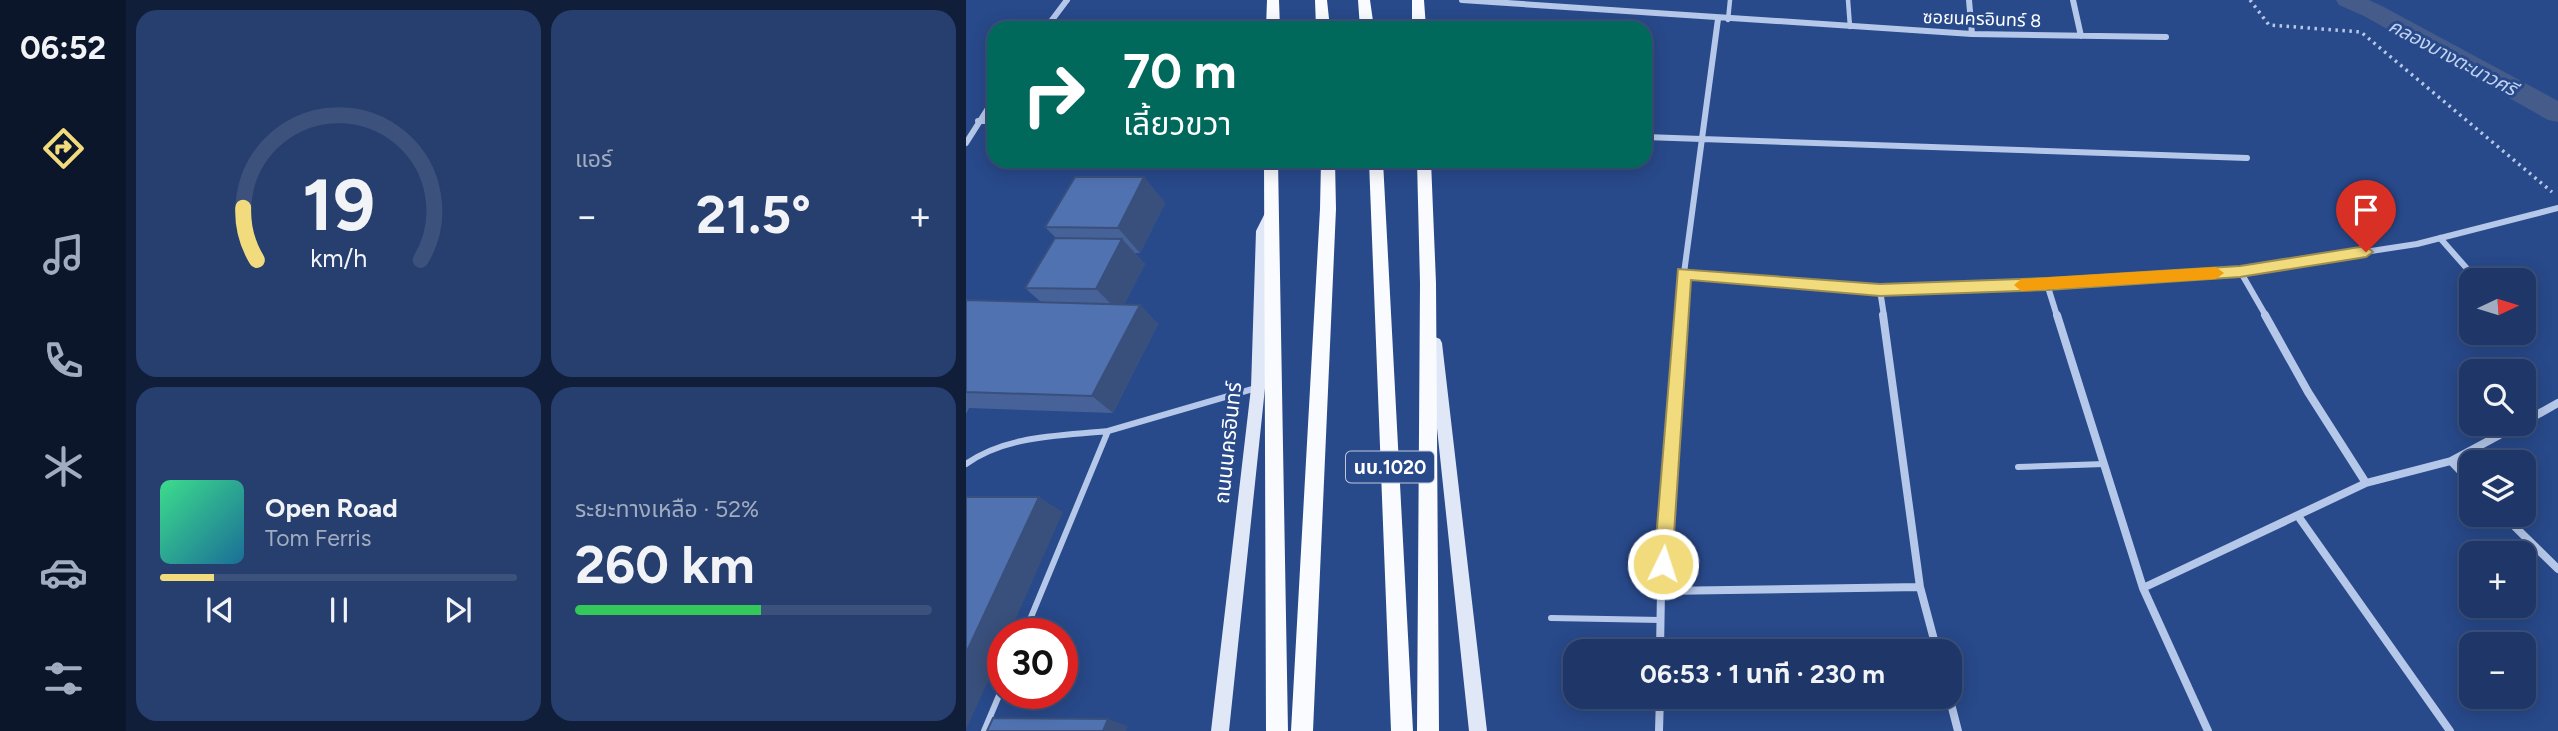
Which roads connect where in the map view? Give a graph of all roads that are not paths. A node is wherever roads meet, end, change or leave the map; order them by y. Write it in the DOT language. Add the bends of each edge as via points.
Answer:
graph roads {
  1 [pos="1067,0"];
  2 [pos="1273,0"];
  3 [pos="1321,0"];
  4 [pos="1364,0"];
  5 [pos="1418,0"];
  6 [pos="1462,0"];
  7 [pos="1730,0"];
  8 [pos="1848,0"];
  9 [pos="1969,0"];
  10 [pos="2073,0"];
  11 [pos="1718,19"];
  12 [pos="1728,20"];
  13 [pos="1051,21"];
  14 [pos="1273,21"];
  15 [pos="1322,21"];
  16 [pos="1366,21"];
  17 [pos="1419,21"];
  18 [pos="1850,27"];
  19 [pos="1972,34"];
  20 [pos="2081,36"];
  21 [pos="2166,37"];
  22 [pos="987,109"];
  23 [pos="978,121"];
  24 [pos="987,121"];
  25 [pos="1652,137"];
  26 [pos="1700,138"];
  27 [pos="966,143"];
  28 [pos="2247,158"];
  29 [pos="1271,168"];
  30 [pos="1328,168"];
  31 [pos="1376,168"];
  32 [pos="1424,168"];
  33 [pos="2558,208"];
  34 [pos="1271,212"];
  35 [pos="2440,238"];
  36 [pos="2466,268"];
  37 [pos="2240,271"];
  38 [pos="1684,273"];
  39 [pos="1428,283"];
  40 [pos="2047,284"];
  41 [pos="1880,290"];
  42 [pos="1258,388"];
  43 [pos="2558,403"];
  44 [pos="2536,415"];
  45 [pos="1108,431"];
  46 [pos="2498,436"];
  47 [pos="2451,461"];
  48 [pos="966,464"];
  49 [pos="2104,464"];
  50 [pos="2018,467"];
  51 [pos="2459,469"];
  52 [pos="2366,483"];
  53 [pos="2298,516"];
  54 [pos="2515,527"];
  55 [pos="2558,569"];
  56 [pos="1920,587"];
  57 [pos="2143,588"];
  58 [pos="1661,591"];
  59 [pos="1031,618"];
  60 [pos="1551,618"];
  61 [pos="1661,620"];
  62 [pos="1660,639"];
  63 [pos="1934,639"];
  64 [pos="993,709"];
  65 [pos="1660,709"];
  66 [pos="1952,709"];
  67 [pos="984,731"];
  68 [pos="1220,731"];
  69 [pos="1278,731"];
  70 [pos="1302,731"];
  71 [pos="1402,731"];
  72 [pos="1428,731"];
  73 [pos="1478,731"];
  74 [pos="1659,731"];
  75 [pos="1958,731"];
  76 [pos="2208,731"];
  77 [pos="2450,731"];
  1 -- 13 [label="street"];
  2 -- 14 [label="main road"];
  3 -- 15 [label="main road"];
  4 -- 16 [label="main road"];
  5 -- 17 [label="main road"];
  6 -- 11 [label="street, ซอยนครอินทร์ 8"];
  7 -- 12 [label="lane"];
  8 -- 18 [label="lane"];
  9 -- 19 [label="street"];
  10 -- 20 [label="street"];
  11 -- 12 [label="street, ซอยนครอินทร์ 8"];
  11 -- 26 [label="street"];
  12 -- 18 [label="street, ซอยนครอินทร์ 8"];
  18 -- 19 [label="street, ซอยนครอินทร์ 8"];
  19 -- 20 [label="street, ซอยนครอินทร์ 8"];
  20 -- 21 [label="street, ซอยนครอินทร์ 8"];
  22 -- 23 [label="street"];
  23 -- 24 [label="street"];
  23 -- 27 [label="street"];
  25 -- 26 [label="street"];
  26 -- 28 [label="street"];
  26 -- 38 [label="street"];
  29 -- 34 [label="main road, ถนนนครอินทร์"];
  30 -- 70 [label="main road, นบ.1020"];
  31 -- 71 [label="main road, นบ.1020"];
  32 -- 39 [label="main road, นบ.1020"];
  33 -- 35 [label="street"];
  34 -- 42 [label="main road, ถนนนครอินทร์" via="1262,231"];
  34 -- 69 [label="main road"];
  35 -- 36 [label="street"];
  35 -- 37 [label="street"];
  37 -- 40 [label="street"];
  37 -- 52 [label="street"];
  38 -- 41 [label="street"];
  38 -- 58 [label="street"];
  39 -- 72 [label="main road"];
  39 -- 73 [label="main road, นบ.1020"];
  40 -- 41 [label="street"];
  40 -- 49 [label="street"];
  41 -- 56 [label="street"];
  42 -- 45 [label="lane"];
  42 -- 68 [label="main road, ถนนนครอินทร์"];
  43 -- 44 [label="street"];
  45 -- 48 [label="lane" via="999,445"];
  45 -- 59 [label="lane"];
  46 -- 47 [label="street"];
  47 -- 51 [label="street"];
  47 -- 52 [label="street"];
  49 -- 50 [label="lane"];
  49 -- 57 [label="street"];
  52 -- 53 [label="street"];
  53 -- 57 [label="street"];
  53 -- 77 [label="street"];
  54 -- 55 [label="street"];
  56 -- 58 [label="street"];
  56 -- 63 [label="street"];
  57 -- 76 [label="street"];
  58 -- 61 [label="street"];
  60 -- 61 [label="lane"];
  61 -- 62 [label="street"];
  64 -- 67 [label="lane"];
  65 -- 74 [label="street"];
  66 -- 75 [label="street"];
}
